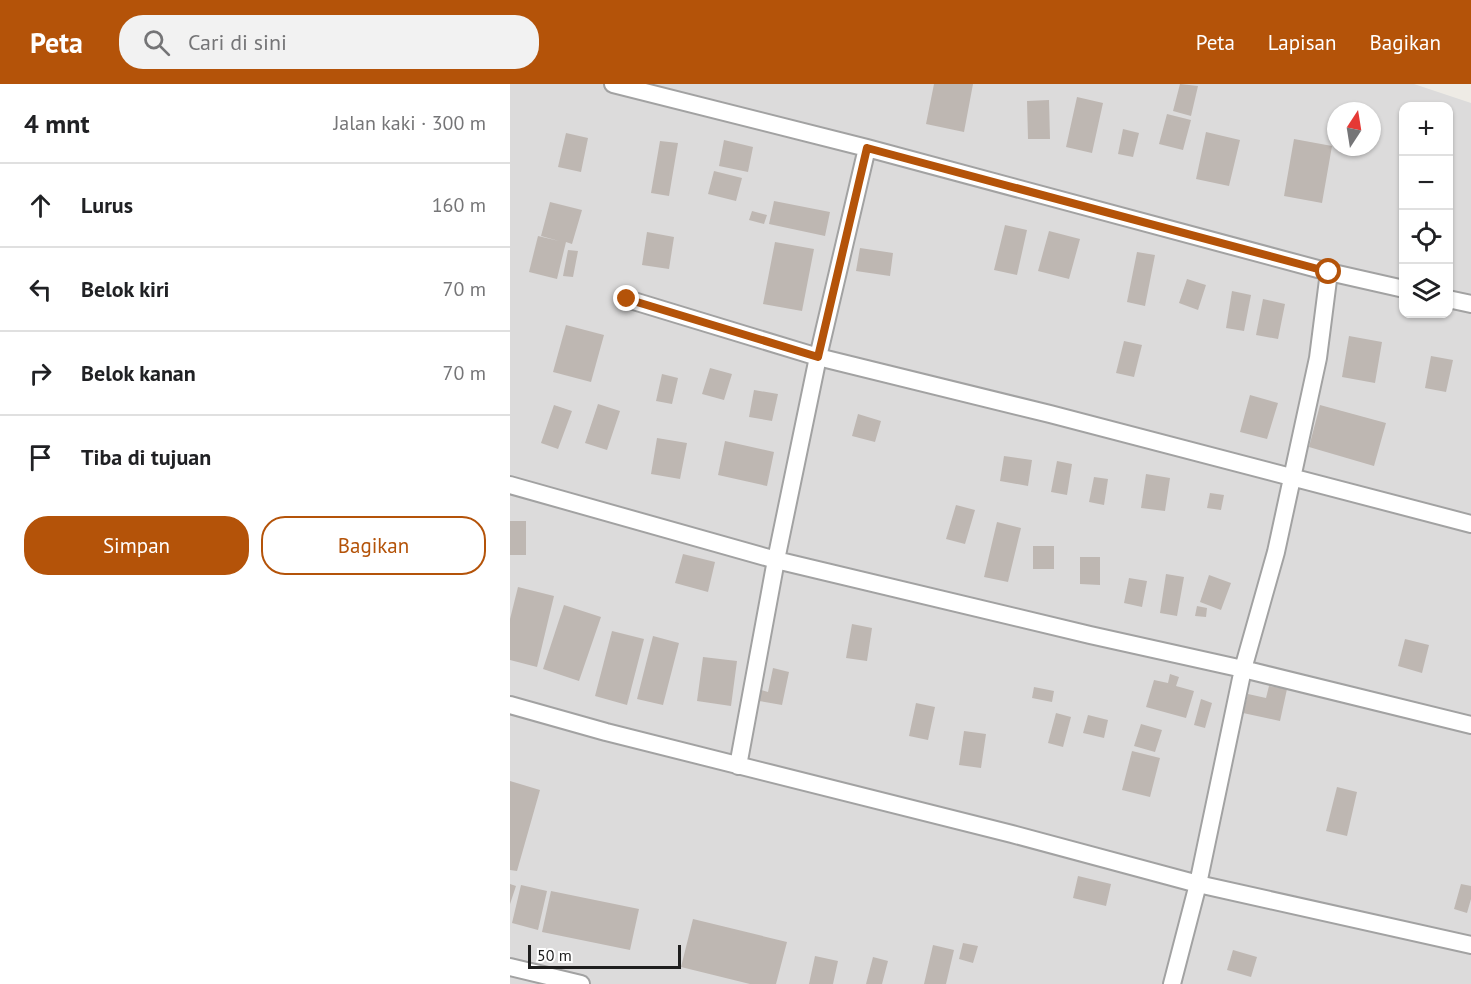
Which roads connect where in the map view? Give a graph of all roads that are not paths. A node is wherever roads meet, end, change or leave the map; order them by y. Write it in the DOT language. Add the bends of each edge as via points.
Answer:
graph roads {
  1 [pos="613,84"];
  2 [pos="867,148"];
  3 [pos="1329,272"];
  4 [pos="1399,288"];
  5 [pos="627,299"];
  6 [pos="1453,300"];
  7 [pos="1471,304"];
  8 [pos="818,357"];
  9 [pos="1292,476"];
  10 [pos="510,485"];
  11 [pos="1471,524"];
  12 [pos="776,560"];
  13 [pos="1243,669"];
  14 [pos="510,705"];
  15 [pos="1471,725"];
  16 [pos="738,766"];
  17 [pos="1198,884"];
  18 [pos="1471,945"];
  19 [pos="510,967"];
  20 [pos="581,984"];
  21 [pos="1172,984"];
  1 -- 2 [label="street"];
  2 -- 3 [label="street"];
  2 -- 8 [label="street"];
  3 -- 4 [label="street"];
  3 -- 9 [label="street" via="1318,358"];
  5 -- 8 [label="street"];
  6 -- 7 [label="street"];
  8 -- 9 [label="street"];
  8 -- 12 [label="street"];
  9 -- 11 [label="street"];
  9 -- 13 [label="street" via="1276,552"];
  10 -- 12 [label="street"];
  12 -- 13 [label="street"];
  12 -- 16 [label="street"];
  13 -- 15 [label="street"];
  13 -- 17 [label="street"];
  14 -- 16 [label="street"];
  16 -- 17 [label="street"];
  17 -- 18 [label="street"];
  17 -- 21 [label="street"];
  19 -- 20 [label="street"];
}
